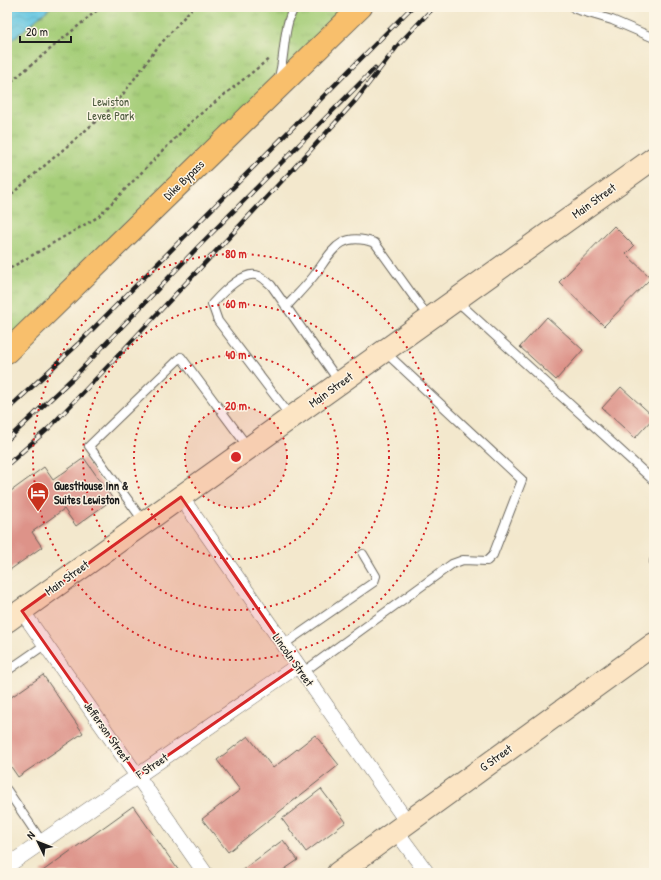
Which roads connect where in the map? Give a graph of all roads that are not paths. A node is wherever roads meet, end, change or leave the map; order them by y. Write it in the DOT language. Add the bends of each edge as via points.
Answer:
graph roads {
  1 [pos="295,7"];
  2 [pos="361,7"];
  3 [pos="575,9"];
  4 [pos="654,38"];
  5 [pos="272,95"];
  6 [pos="654,158"];
  7 [pos="456,300"];
  8 [pos="286,307"];
  9 [pos="430,319"];
  10 [pos="384,351"];
  11 [pos="7,352"];
  12 [pos="340,383"];
  13 [pos="292,418"];
  14 [pos="249,448"];
  15 [pos="654,481"];
  16 [pos="181,497"];
  17 [pos="144,523"];
  18 [pos="363,554"];
  19 [pos="12,614"];
  20 [pos="46,644"];
  21 [pos="654,644"];
  22 [pos="283,646"];
  23 [pos="299,669"];
  24 [pos="7,671"];
  25 [pos="138,776"];
  26 [pos="7,790"];
  27 [pos="401,826"];
  28 [pos="42,842"];
  29 [pos="7,866"];
  30 [pos="205,873"];
  31 [pos="338,873"];
  32 [pos="427,873"];
  1 -- 5 [label="lane" via="288,23 280,76"];
  2 -- 5 [label="highway, Dike Bypass"];
  3 -- 4 [label="lane" via="612,20"];
  5 -- 11 [label="highway, Dike Bypass"];
  6 -- 7 [label="main road, Main Street"];
  7 -- 9 [label="main road, Main Street"];
  7 -- 15 [label="lane"];
  8 -- 9 [label="lane" via="314,276 326,257 346,240 361,238 375,243"];
  8 -- 12 [label="lane"];
  8 -- 13 [label="lane" via="271,285 258,275 247,275 226,289 212,304 218,321"];
  9 -- 10 [label="main road, Main Street"];
  10 -- 12 [label="main road, Main Street"];
  10 -- 23 [label="lane" via="522,480 493,555 487,561 463,560 452,564"];
  12 -- 13 [label="main road, Main Street"];
  13 -- 14 [label="main road, Main Street"];
  14 -- 16 [label="main road, Main Street"];
  14 -- 17 [label="lane" via="182,357 89,446"];
  16 -- 17 [label="main road, Main Street"];
  16 -- 22 [label="street, Lincoln Street"];
  17 -- 19 [label="main road, Main Street"];
  18 -- 22 [label="lane" via="376,576 374,582"];
  19 -- 20 [label="street, Jefferson Street"];
  20 -- 24 [label="lane"];
  20 -- 25 [label="street, Jefferson Street"];
  21 -- 27 [label="main road, G Street"];
  22 -- 23 [label="street, Lincoln Street"];
  23 -- 25 [label="street, F Street"];
  23 -- 27 [label="street, Lincoln Street"];
  25 -- 28 [label="street, F Street"];
  25 -- 30 [label="street, Jefferson Street"];
  26 -- 28 [label="lane"];
  27 -- 31 [label="main road, G Street"];
  27 -- 32 [label="street, Lincoln Street"];
  28 -- 29 [label="street, F Street"];
}
